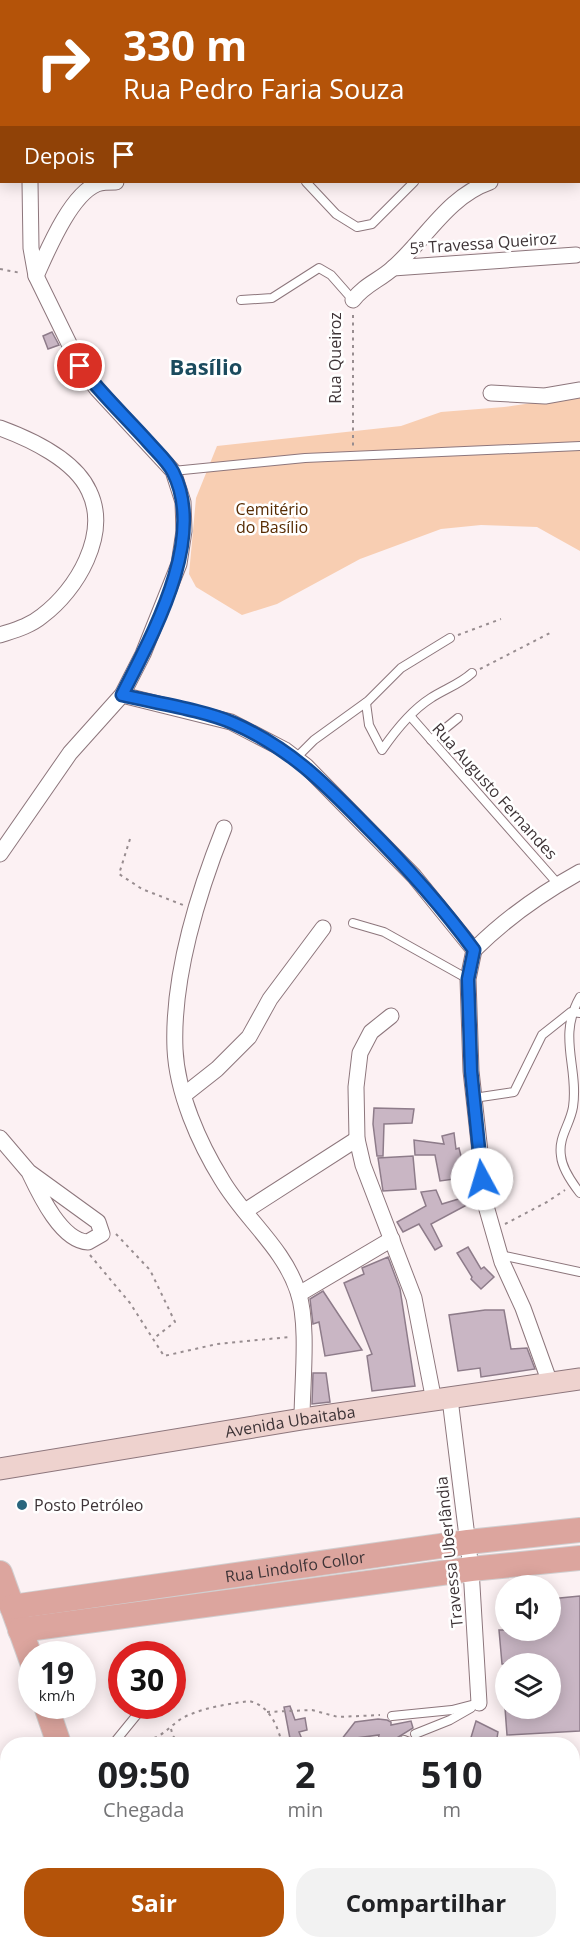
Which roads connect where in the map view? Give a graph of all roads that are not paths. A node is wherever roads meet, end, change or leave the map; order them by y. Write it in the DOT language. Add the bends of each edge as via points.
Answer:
graph roads {
  1 [pos="30,183"];
  2 [pos="106,183"];
  3 [pos="307,183"];
  4 [pos="413,183"];
  5 [pos="469,185"];
  6 [pos="576,255"];
  7 [pos="393,268"];
  8 [pos="36,276"];
  9 [pos="241,300"];
  10 [pos="353,300"];
  11 [pos="580,390"];
  12 [pos="491,393"];
  13 [pos="0,428"];
  14 [pos="580,446"];
  15 [pos="173,471"];
  16 [pos="0,635"];
  17 [pos="450,638"];
  18 [pos="472,673"];
  19 [pos="122,695"];
  20 [pos="366,703"];
  21 [pos="411,717"];
  22 [pos="458,718"];
  23 [pos="431,740"];
  24 [pos="296,758"];
  25 [pos="224,828"];
  26 [pos="0,854"];
  27 [pos="580,872"];
  28 [pos="558,884"];
  29 [pos="353,923"];
  30 [pos="323,928"];
  31 [pos="474,950"];
  32 [pos="468,979"];
  33 [pos="580,997"];
  34 [pos="576,1013"];
  35 [pos="391,1016"];
  36 [pos="184,1095"];
  37 [pos="474,1098"];
  38 [pos="0,1138"];
  39 [pos="357,1139"];
  40 [pos="29,1172"];
  41 [pos="580,1193"];
  42 [pos="245,1211"];
  43 [pos="392,1239"];
  44 [pos="500,1255"];
  45 [pos="580,1272"];
  46 [pos="299,1294"];
  47 [pos="580,1379"];
  48 [pos="550,1383"];
  49 [pos="442,1400"];
  50 [pos="302,1419"];
  51 [pos="0,1469"];
  52 [pos="580,1530"];
  53 [pos="468,1542"];
  54 [pos="580,1558"];
  55 [pos="471,1569"];
  56 [pos="0,1573"];
  57 [pos="12,1607"];
  58 [pos="20,1630"];
  59 [pos="24,1641"];
  60 [pos="478,1704"];
  61 [pos="392,1716"];
  62 [pos="50,1719"];
  63 [pos="134,1719"];
  64 [pos="415,1734"];
  65 [pos="57,1737"];
  66 [pos="120,1737"];
  1 -- 8 [label="street" via="31,248"];
  2 -- 8 [label="street" via="96,184 61,223"];
  3 -- 4 [label="lane" via="336,214 357,227 372,224"];
  5 -- 7 [label="street, Rua Queiroz"];
  6 -- 7 [label="street, 5ª Travessa Queiroz"];
  7 -- 10 [label="street, Rua Queiroz"];
  8 -- 15 [label="street" via="80,366"];
  9 -- 10 [label="lane" via="272,298 319,268 331,275"];
  11 -- 12 [label="street" via="545,396"];
  13 -- 16 [label="street" via="17,434 72,468 89,490 96,528 90,552 70,585 43,615"];
  14 -- 15 [label="lane" via="353,456"];
  15 -- 19 [label="street" via="183,511 179,564"];
  17 -- 20 [label="lane" via="401,668"];
  18 -- 21 [label="lane" via="428,700"];
  19 -- 24 [label="street" via="231,722"];
  19 -- 26 [label="street" via="70,753"];
  20 -- 21 [label="lane" via="369,725 382,750"];
  20 -- 24 [label="lane" via="314,740"];
  21 -- 23 [label="lane, Rua Augusto Fernandes"];
  22 -- 23 [label="lane"];
  23 -- 28 [label="lane, Rua Augusto Fernandes"];
  24 -- 31 [label="street" via="414,876"];
  25 -- 36 [label="street" via="197,911 180,984 175,1048"];
  27 -- 28 [label="street"];
  28 -- 31 [label="street"];
  29 -- 32 [label="lane" via="384,932"];
  30 -- 36 [label="street" via="270,999 249,1037 217,1070"];
  31 -- 32 [label="street"];
  32 -- 37 [label="street"];
  33 -- 34 [label="lane"];
  34 -- 37 [label="lane" via="542,1035 514,1092"];
  34 -- 41 [label="lane" via="568,1051 573,1105 560,1145 561,1159"];
  35 -- 39 [label="street, Travessa Uberlândia" via="371,1032 360,1053"];
  36 -- 42 [label="street" via="222,1181"];
  37 -- 44 [label="street" via="482,1179"];
  38 -- 40 [label="street"];
  39 -- 42 [label="street"];
  39 -- 43 [label="street, Travessa Uberlândia"];
  40 -- 40 [label="street" via="43,1202 79,1241 96,1239 102,1234 98,1222"];
  42 -- 46 [label="street" via="283,1260"];
  43 -- 46 [label="street"];
  43 -- 49 [label="street, Travessa Uberlândia" via="414,1299"];
  44 -- 45 [label="lane"];
  44 -- 48 [label="street"];
  46 -- 50 [label="street"];
  47 -- 48 [label="main road, Avenida Ubaitaba"];
  48 -- 49 [label="main road, Avenida Ubaitaba"];
  49 -- 50 [label="main road, Avenida Ubaitaba"];
  49 -- 53 [label="street, Travessa Uberlândia"];
  50 -- 51 [label="main road, Avenida Ubaitaba"];
  52 -- 53 [label="main road, Rua Lindolfo Collor"];
  53 -- 55 [label="street, Travessa Uberlândia"];
  53 -- 57 [label="main road, Rua Lindolfo Collor"];
  54 -- 55 [label="main road, Rua Lindolfo Collor"];
  55 -- 58 [label="main road, Rua Lindolfo Collor"];
  55 -- 60 [label="street, Travessa Uberlândia"];
  56 -- 57 [label="main road"];
  57 -- 58 [label="main road"];
  58 -- 59 [label="main road"];
  60 -- 61 [label="lane"];
  60 -- 64 [label="lane"];
  62 -- 65 [label="main road"];
  63 -- 66 [label="lane"];
}
